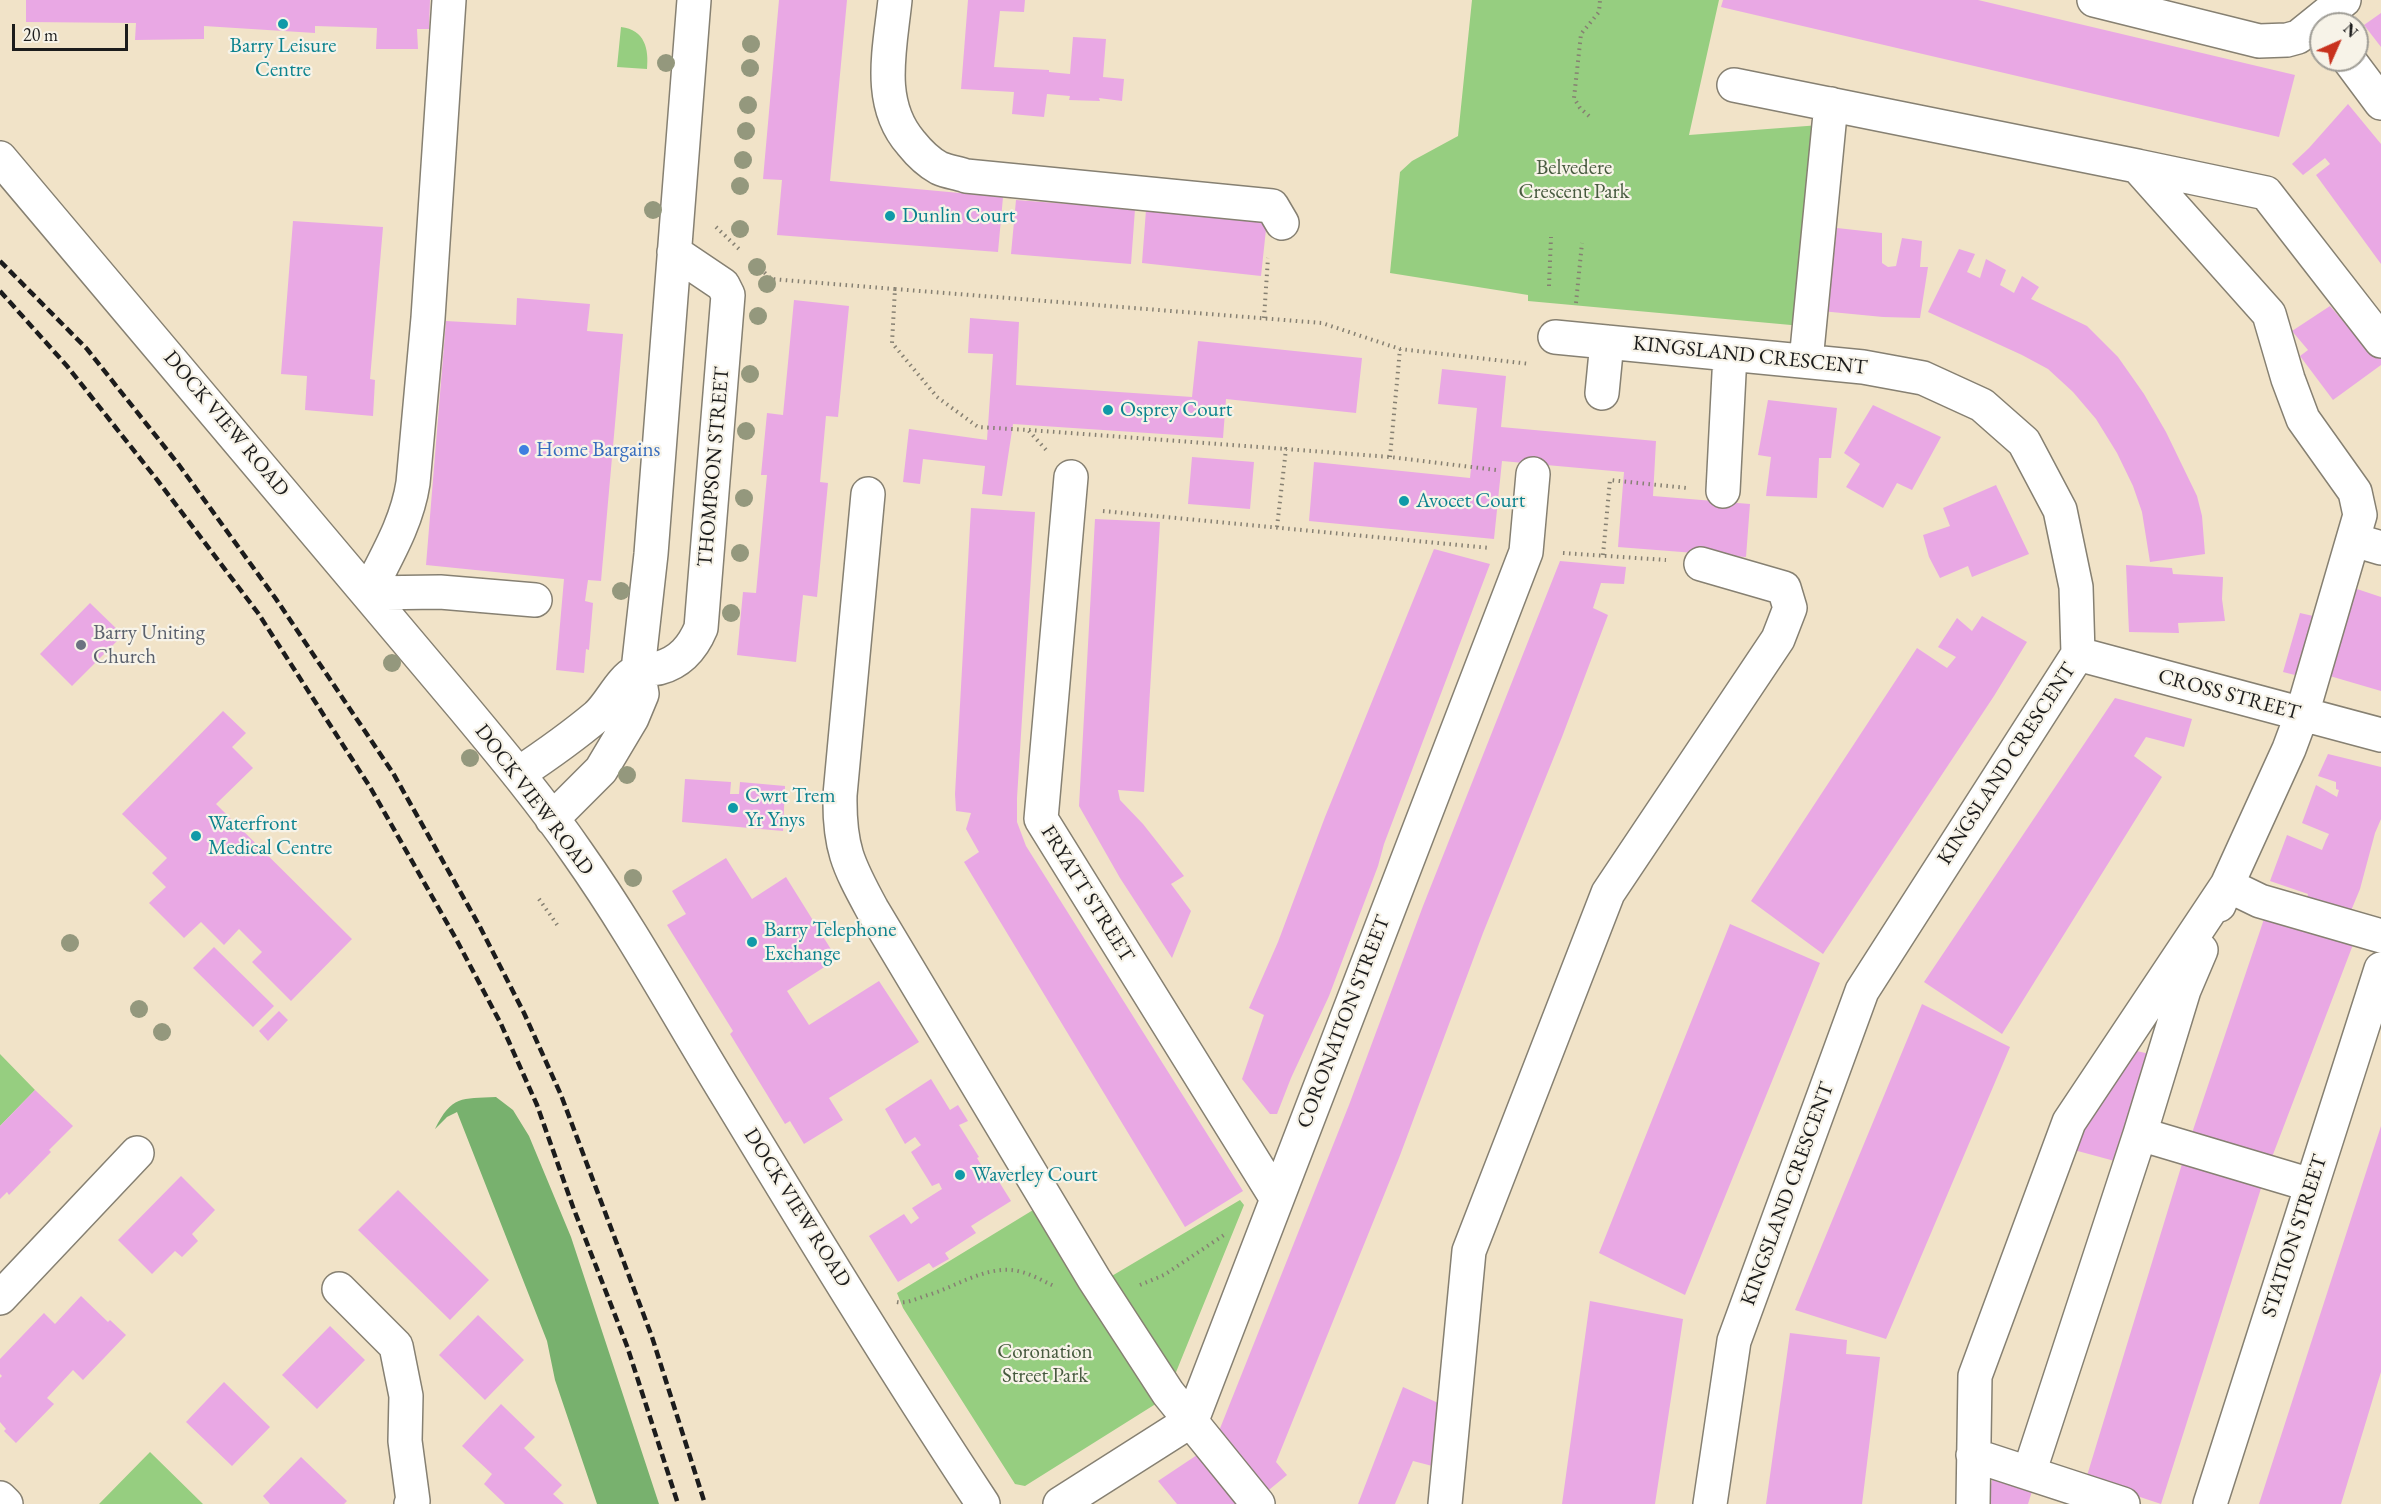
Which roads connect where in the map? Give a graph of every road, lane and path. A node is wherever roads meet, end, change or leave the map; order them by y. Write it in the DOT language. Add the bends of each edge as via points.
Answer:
graph roads {
  1 [pos="449,0"];
  2 [pos="694,0"];
  3 [pos="895,0"];
  4 [pos="1600,0"];
  5 [pos="2094,0"];
  6 [pos="2344,0"];
  7 [pos="2321,12"];
  8 [pos="2309,23"];
  9 [pos="2358,72"];
  10 [pos="1734,85"];
  11 [pos="2381,103"];
  12 [pos="1831,104"];
  13 [pos="1589,116"];
  14 [pos="0,158"];
  15 [pos="2137,166"];
  16 [pos="1277,214"];
  17 [pos="716,227"];
  18 [pos="1551,237"];
  19 [pos="1582,243"];
  20 [pos="674,252"];
  21 [pos="1549,286"];
  22 [pos="895,289"];
  23 [pos="1575,306"];
  24 [pos="1264,318"];
  25 [pos="1555,337"];
  26 [pos="2381,341"];
  27 [pos="1607,342"];
  28 [pos="1400,349"];
  29 [pos="1730,354"];
  30 [pos="1806,361"];
  31 [pos="1602,393"];
  32 [pos="1028,430"];
  33 [pos="1286,449"];
  34 [pos="1390,457"];
  35 [pos="1533,474"];
  36 [pos="1723,491"];
  37 [pos="1070,492"];
  38 [pos="868,494"];
  39 [pos="1277,528"];
  40 [pos="2367,544"];
  41 [pos="1526,552"];
  42 [pos="1603,555"];
  43 [pos="1701,564"];
  44 [pos="368,593"];
  45 [pos="535,600"];
  46 [pos="2078,654"];
  47 [pos="638,669"];
  48 [pos="2302,714"];
  49 [pos="2381,735"];
  50 [pos="518,774"];
  51 [pos="552,819"];
  52 [pos="2227,885"];
  53 [pos="539,899"];
  54 [pos="558,926"];
  55 [pos="2381,936"];
  56 [pos="2381,969"];
  57 [pos="2140,1134"];
  58 [pos="137,1153"];
  59 [pos="2311,1185"];
  60 [pos="1276,1199"];
  61 [pos="339,1289"];
  62 [pos="0,1298"];
  63 [pos="1192,1420"];
  64 [pos="1973,1455"];
  65 [pos="2029,1473"];
  66 [pos="0,1498"];
  67 [pos="6,1504"];
  68 [pos="411,1504"];
  69 [pos="983,1504"];
  70 [pos="1060,1504"];
  71 [pos="1258,1504"];
  72 [pos="1445,1504"];
  73 [pos="1710,1504"];
  74 [pos="1972,1504"];
  75 [pos="2123,1504"];
  76 [pos="2210,1504"];
  1 -- 44 [label="street" via="410,505"];
  2 -- 20 [label="street"];
  3 -- 16 [label="street" via="888,89 892,113 903,134 939,168 966,176"];
  4 -- 13 [label="path" via="1599,12 1581,34 1574,98"];
  5 -- 8 [label="street" via="2259,41 2298,37"];
  6 -- 7 [label="street"];
  9 -- 11 [label="street"];
  10 -- 12 [label="street"];
  12 -- 15 [label="street"];
  12 -- 30 [label="street"];
  14 -- 44 [label="street, DOCK VIEW ROAD"];
  15 -- 26 [label="street" via="2266,193"];
  15 -- 40 [label="street" via="2269,314 2303,419 2355,492"];
  16 -- 24 [label="path"];
  17 -- 22 [label="path" via="771,279"];
  18 -- 21 [label="path"];
  19 -- 23 [label="path"];
  20 -- 47 [label="street" via="651,554"];
  20 -- 47 [label="street, THOMPSON STREET" via="723,285 728,295 702,628 691,648 674,662 659,668"];
  22 -- 24 [label="path"];
  22 -- 32 [label="path" via="892,343 937,397 978,427"];
  24 -- 28 [label="path" via="1322,323"];
  25 -- 27 [label="street, KINGSLAND CRESCENT"];
  25 -- 28 [label="path" via="1545,366"];
  27 -- 29 [label="street, KINGSLAND CRESCENT"];
  27 -- 31 [label="street"];
  28 -- 34 [label="path"];
  29 -- 30 [label="street, KINGSLAND CRESCENT"];
  29 -- 36 [label="street"];
  30 -- 46 [label="street, KINGSLAND CRESCENT" via="1923,378 1982,405 2024,442 2060,510 2076,586"];
  32 -- 33 [label="path"];
  32 -- 37 [label="path"];
  33 -- 34 [label="path"];
  33 -- 39 [label="path"];
  34 -- 35 [label="path"];
  35 -- 41 [label="street, CORONATION STREET"];
  36 -- 42 [label="path" via="1610,480"];
  37 -- 39 [label="path"];
  37 -- 60 [label="street, FRYATT STREET" via="1041,819"];
  38 -- 63 [label="street" via="840,795 839,824 849,864 872,909 1094,1279 1168,1393"];
  39 -- 41 [label="path"];
  40 -- 48 [label="street"];
  41 -- 42 [label="path"];
  41 -- 60 [label="street, CORONATION STREET"];
  42 -- 43 [label="path"];
  43 -- 72 [label="street" via="1784,588 1790,608 1778,639 1608,893 1486,1208 1470,1251"];
  44 -- 45 [label="street" via="440,592"];
  44 -- 50 [label="street, DOCK VIEW ROAD"];
  46 -- 48 [label="street, CROSS STREET"];
  46 -- 73 [label="street, KINGSLAND CRESCENT" via="1862,991 1734,1341"];
  47 -- 50 [label="street" via="598,715"];
  47 -- 51 [label="street" via="642,694 632,718 601,770"];
  48 -- 49 [label="street, CROSS STREET"];
  48 -- 52 [label="street"];
  50 -- 51 [label="street, DOCK VIEW ROAD"];
  51 -- 69 [label="street, DOCK VIEW ROAD" via="626,927"];
  52 -- 55 [label="street" via="2260,901"];
  52 -- 57 [label="street" via="2184,990"];
  52 -- 64 [label="street" via="2069,1122 1975,1376"];
  53 -- 54 [label="path"];
  56 -- 59 [label="street, STATION STREET"];
  57 -- 59 [label="street"];
  57 -- 65 [label="street"];
  58 -- 62 [label="street"];
  59 -- 76 [label="street, STATION STREET"];
  60 -- 63 [label="street, CORONATION STREET"];
  61 -- 68 [label="street" via="396,1346 406,1396 405,1441"];
  63 -- 70 [label="street"];
  63 -- 71 [label="street"];
  64 -- 65 [label="street"];
  64 -- 74 [label="street"];
  65 -- 75 [label="street"];
  66 -- 67 [label="street"];
}
